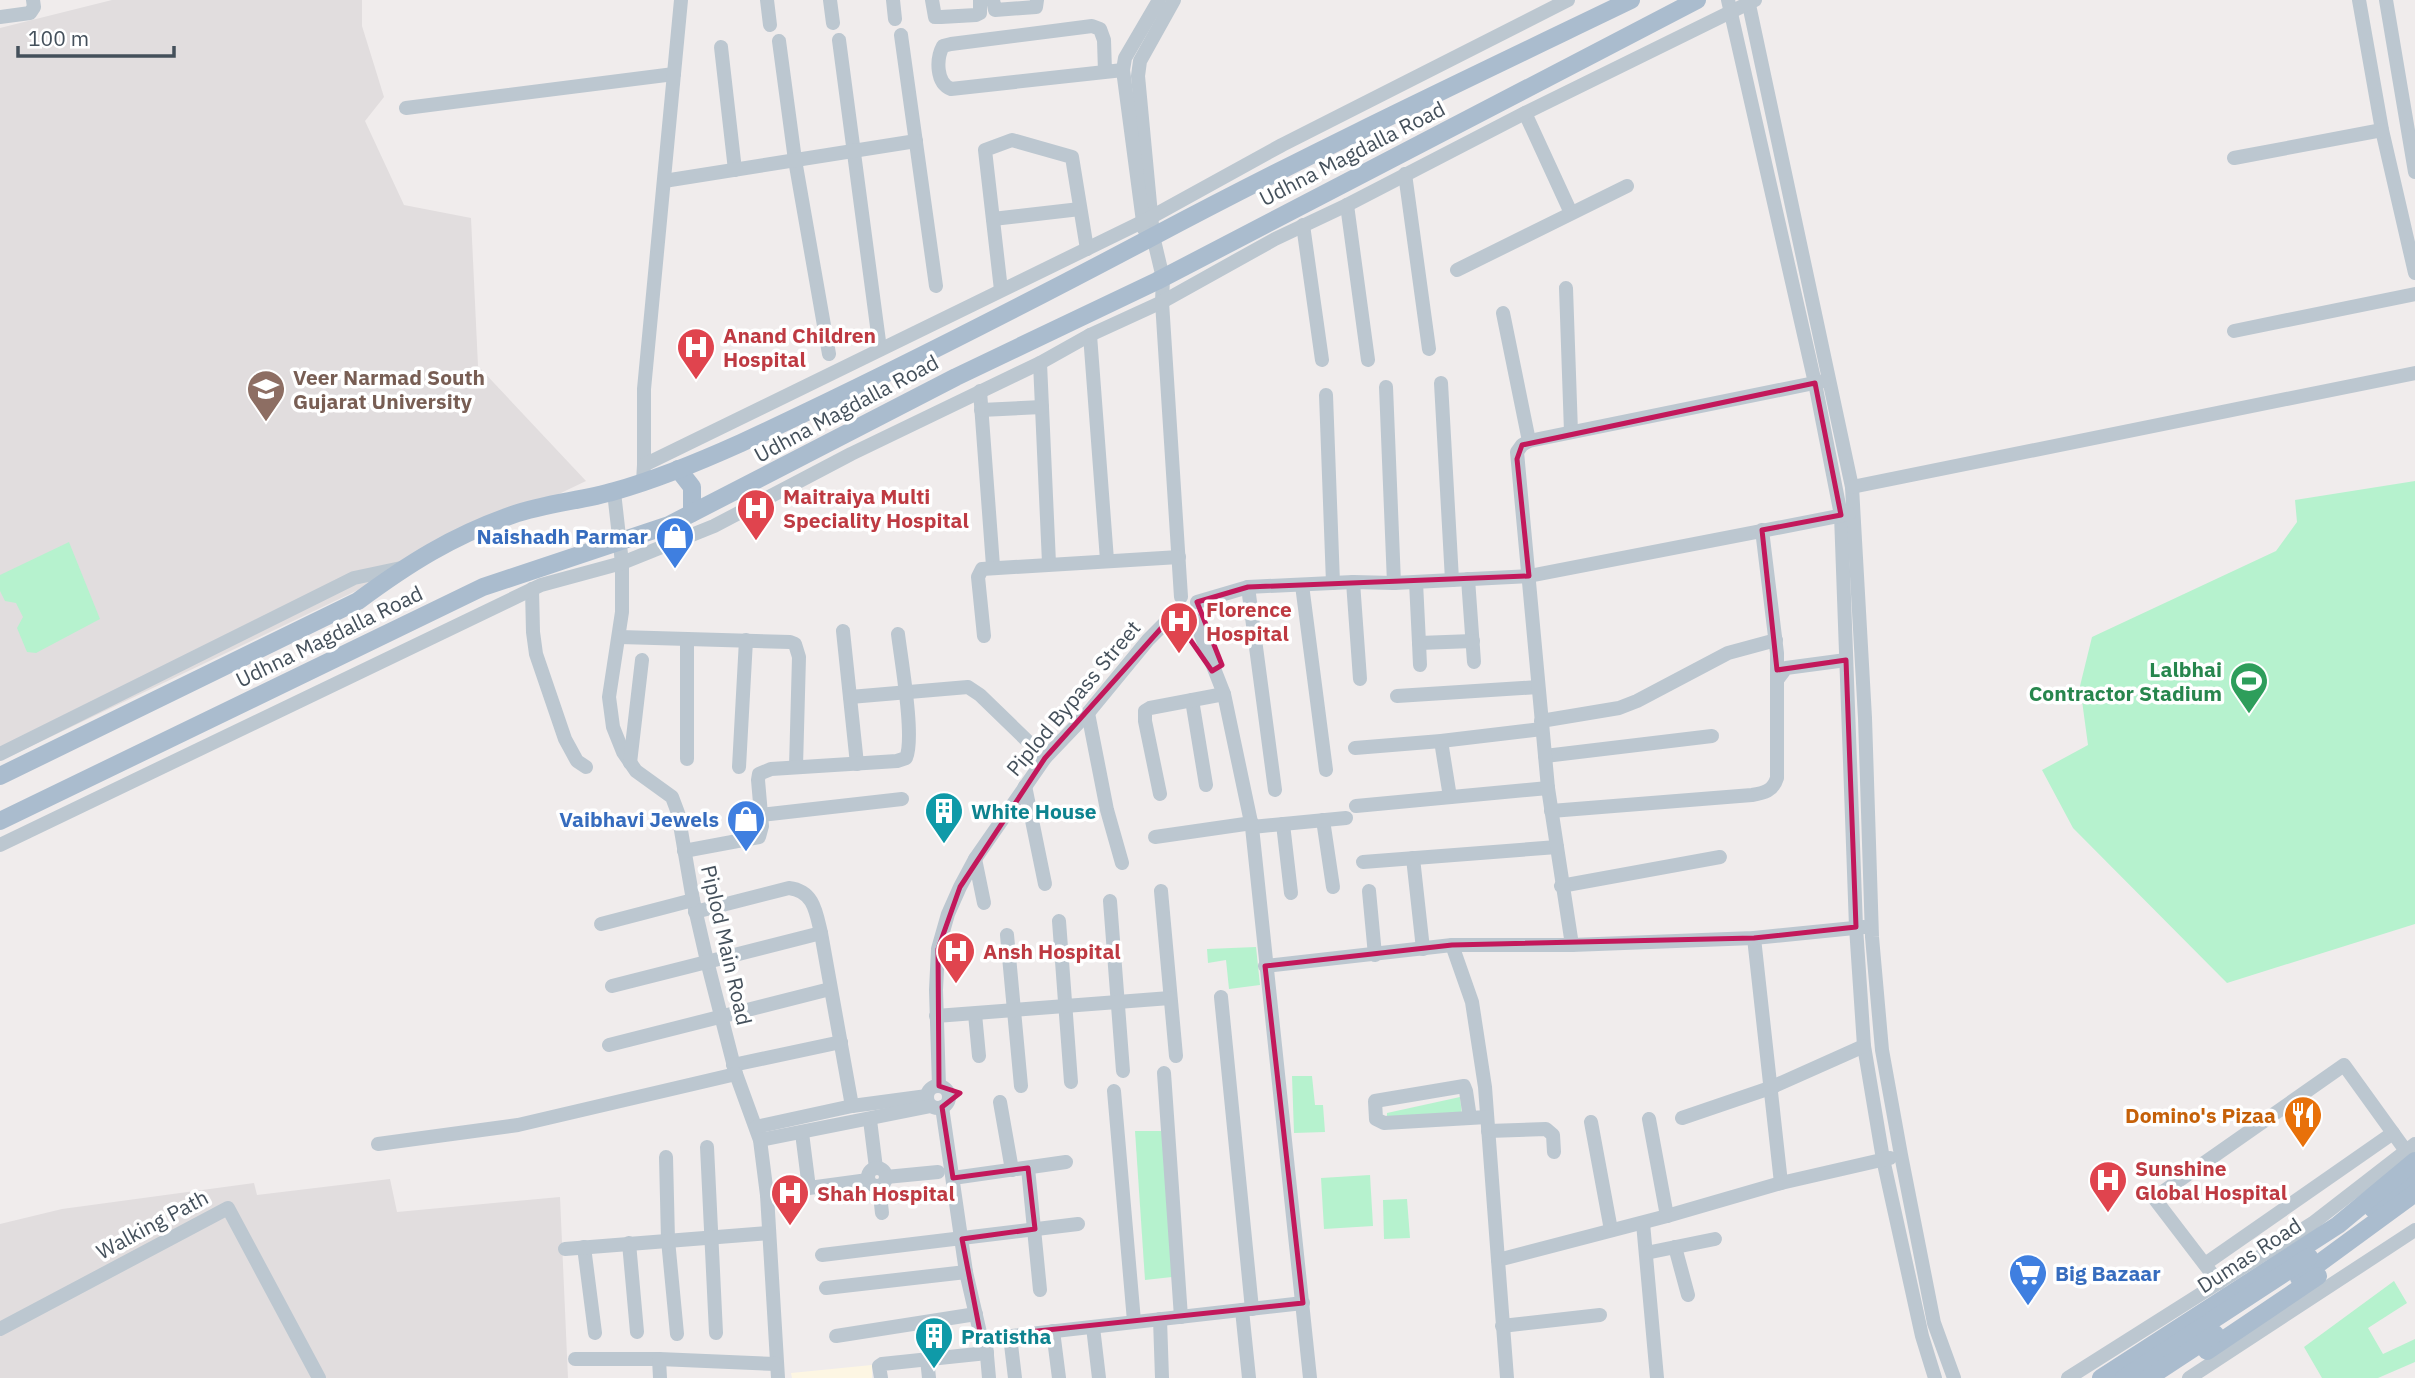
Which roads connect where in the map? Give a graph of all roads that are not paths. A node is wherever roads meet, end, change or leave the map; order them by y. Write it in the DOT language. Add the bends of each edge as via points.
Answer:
graph roads {
  1 [pos="33,0"];
  2 [pos="681,0"];
  3 [pos="767,0"];
  4 [pos="831,0"];
  5 [pos="892,0"];
  6 [pos="932,0"];
  7 [pos="980,0"];
  8 [pos="993,0"];
  9 [pos="1037,0"];
  10 [pos="1159,0"];
  11 [pos="1174,0"];
  12 [pos="1568,0"];
  13 [pos="1631,0"];
  14 [pos="1697,0"];
  15 [pos="2359,0"];
  16 [pos="2386,0"];
  17 [pos="1751,1"];
  18 [pos="1729,6"];
  19 [pos="0,17"];
  20 [pos="895,19"];
  21 [pos="833,23"];
  22 [pos="770,26"];
  23 [pos="901,35"];
  24 [pos="839,40"];
  25 [pos="779,41"];
  26 [pos="721,47"];
  27 [pos="1123,70"];
  28 [pos="1105,72"];
  29 [pos="674,74"];
  30 [pos="405,108"];
  31 [pos="1525,113"];
  32 [pos="2382,130"];
  33 [pos="916,141"];
  34 [pos="852,151"];
  35 [pos="2234,158"];
  36 [pos="795,160"];
  37 [pos="735,170"];
  38 [pos="2415,172"];
  39 [pos="1405,174"];
  40 [pos="664,181"];
  41 [pos="1627,186"];
  42 [pos="1347,205"];
  43 [pos="1080,209"];
  44 [pos="1572,213"];
  45 [pos="993,219"];
  46 [pos="1303,225"];
  47 [pos="1149,228"];
  48 [pos="1087,249"];
  49 [pos="1457,270"];
  50 [pos="2415,273"];
  51 [pos="1160,279"];
  52 [pos="936,286"];
  53 [pos="1566,288"];
  54 [pos="1001,290"];
  55 [pos="2415,294"];
  56 [pos="1162,302"];
  57 [pos="1503,313"];
  58 [pos="2234,331"];
  59 [pos="1090,335"];
  60 [pos="880,349"];
  61 [pos="1429,349"];
  62 [pos="829,354"];
  63 [pos="1322,360"];
  64 [pos="1368,360"];
  65 [pos="1040,363"];
  66 [pos="2415,373"];
  67 [pos="1822,381"];
  68 [pos="1441,383"];
  69 [pos="1386,387"];
  70 [pos="980,391"];
  71 [pos="1326,395"];
  72 [pos="1042,407"];
  73 [pos="981,410"];
  74 [pos="1571,432"];
  75 [pos="1529,441"];
  76 [pos="678,469"];
  77 [pos="643,474"];
  78 [pos="1852,487"];
  79 [pos="614,492"];
  80 [pos="692,513"];
  81 [pos="1848,514"];
  82 [pos="1762,530"];
  83 [pos="618,542"];
  84 [pos="1179,557"];
  85 [pos="1107,560"];
  86 [pos="622,563"];
  87 [pos="1049,563"];
  88 [pos="993,566"];
  89 [pos="401,568"];
  90 [pos="1529,576"];
  91 [pos="1468,579"];
  92 [pos="1452,580"];
  93 [pos="1353,582"];
  94 [pos="1416,582"];
  95 [pos="1333,583"];
  96 [pos="1394,583"];
  97 [pos="1302,585"];
  98 [pos="1248,587"];
  99 [pos="532,589"];
  100 [pos="1181,597"];
  101 [pos="1197,602"];
  102 [pos="1173,615"];
  103 [pos="1195,620"];
  104 [pos="843,631"];
  105 [pos="898,634"];
  106 [pos="984,636"];
  107 [pos="620,637"];
  108 [pos="687,639"];
  109 [pos="746,640"];
  110 [pos="1776,640"];
  111 [pos="1473,641"];
  112 [pos="1419,643"];
  113 [pos="642,660"];
  114 [pos="1846,660"];
  115 [pos="1474,662"];
  116 [pos="1420,665"];
  117 [pos="1360,679"];
  118 [pos="1777,680"];
  119 [pos="1538,687"];
  120 [pos="906,692"];
  121 [pos="1224,694"];
  122 [pos="1397,696"];
  123 [pos="850,697"];
  124 [pos="1192,700"];
  125 [pos="1088,713"];
  126 [pos="1541,725"];
  127 [pos="1712,736"];
  128 [pos="1441,741"];
  129 [pos="1355,748"];
  130 [pos="0,754"];
  131 [pos="1545,756"];
  132 [pos="1045,758"];
  133 [pos="687,759"];
  134 [pos="630,763"];
  135 [pos="857,764"];
  136 [pos="586,767"];
  137 [pos="739,767"];
  138 [pos="796,767"];
  139 [pos="1326,770"];
  140 [pos="0,776"];
  141 [pos="1206,785"];
  142 [pos="1025,786"];
  143 [pos="1548,788"];
  144 [pos="1275,790"];
  145 [pos="1160,794"];
  146 [pos="1450,797"];
  147 [pos="902,799"];
  148 [pos="1356,806"];
  149 [pos="1551,811"];
  150 [pos="761,815"];
  151 [pos="1346,818"];
  152 [pos="1323,820"];
  153 [pos="0,821"];
  154 [pos="1283,824"];
  155 [pos="1252,825"];
  156 [pos="1155,837"];
  157 [pos="0,845"];
  158 [pos="1557,847"];
  159 [pos="684,851"];
  160 [pos="1720,857"];
  161 [pos="1413,858"];
  162 [pos="975,859"];
  163 [pos="1363,862"];
  164 [pos="1122,863"];
  165 [pos="1045,884"];
  166 [pos="1561,886"];
  167 [pos="1333,887"];
  168 [pos="1161,891"];
  169 [pos="1369,891"];
  170 [pos="1291,893"];
  171 [pos="1110,901"];
  172 [pos="984,903"];
  173 [pos="694,906"];
  174 [pos="1059,920"];
  175 [pos="601,924"];
  176 [pos="1856,927"];
  177 [pos="1872,927"];
  178 [pos="821,933"];
  179 [pos="1007,935"];
  180 [pos="1754,938"];
  181 [pos="1452,945"];
  182 [pos="1572,945"];
  183 [pos="1423,949"];
  184 [pos="1376,955"];
  185 [pos="706,961"];
  186 [pos="1265,967"];
  187 [pos="612,986"];
  188 [pos="831,989"];
  189 [pos="1221,997"];
  190 [pos="1170,998"];
  191 [pos="1117,1002"];
  192 [pos="1066,1006"];
  193 [pos="1014,1011"];
  194 [pos="975,1014"];
  195 [pos="722,1016"];
  196 [pos="936,1016"];
  197 [pos="841,1042"];
  198 [pos="609,1045"];
  199 [pos="1864,1046"];
  200 [pos="979,1056"];
  201 [pos="1176,1056"];
  202 [pos="735,1070"];
  203 [pos="1123,1070"];
  204 [pos="1164,1073"];
  205 [pos="1071,1082"];
  206 [pos="1021,1086"];
  207 [pos="1770,1088"];
  208 [pos="1114,1091"];
  209 [pos="1000,1102"];
  210 [pos="933,1103"];
  211 [pos="852,1106"];
  212 [pos="1470,1118"];
  213 [pos="1682,1118"];
  214 [pos="870,1119"];
  215 [pos="1649,1119"];
  216 [pos="1591,1122"];
  217 [pos="1488,1124"];
  218 [pos="802,1133"];
  219 [pos="2393,1133"];
  220 [pos="758,1134"];
  221 [pos="378,1144"];
  222 [pos="707,1147"];
  223 [pos="1554,1152"];
  224 [pos="2412,1152"];
  225 [pos="1900,1155"];
  226 [pos="666,1157"];
  227 [pos="1883,1159"];
  228 [pos="1066,1162"];
  229 [pos="1028,1168"];
  230 [pos="1012,1170"];
  231 [pos="938,1172"];
  232 [pos="2415,1177"];
  233 [pos="877,1178"];
  234 [pos="953,1178"];
  235 [pos="1781,1183"];
  236 [pos="799,1192"];
  237 [pos="2415,1194"];
  238 [pos="767,1195"];
  239 [pos="2415,1208"];
  240 [pos="882,1213"];
  241 [pos="1667,1216"];
  242 [pos="1643,1223"];
  243 [pos="1078,1224"];
  244 [pos="1035,1229"];
  245 [pos="1611,1230"];
  246 [pos="2415,1230"];
  247 [pos="769,1233"];
  248 [pos="712,1236"];
  249 [pos="962,1239"];
  250 [pos="1716,1239"];
  251 [pos="668,1240"];
  252 [pos="629,1243"];
  253 [pos="584,1247"];
  254 [pos="1675,1247"];
  255 [pos="565,1249"];
  256 [pos="1646,1253"];
  257 [pos="822,1255"];
  258 [pos="1498,1260"];
  259 [pos="2205,1264"];
  260 [pos="966,1272"];
  261 [pos="2219,1283"];
  262 [pos="826,1288"];
  263 [pos="1040,1290"];
  264 [pos="1688,1295"];
  265 [pos="1303,1303"];
  266 [pos="1247,1310"];
  267 [pos="976,1314"];
  268 [pos="1600,1315"];
  269 [pos="1181,1317"];
  270 [pos="1160,1319"];
  271 [pos="1134,1321"];
  272 [pos="1503,1326"];
  273 [pos="1093,1327"];
  274 [pos="0,1329"];
  275 [pos="1053,1331"];
  276 [pos="637,1332"];
  277 [pos="595,1333"];
  278 [pos="677,1334"];
  279 [pos="716,1334"];
  280 [pos="836,1336"];
  281 [pos="1010,1336"];
  282 [pos="986,1346"];
  283 [pos="575,1359"];
  284 [pos="659,1359"];
  285 [pos="927,1359"];
  286 [pos="777,1371"];
  287 [pos="319,1378"];
  288 [pos="660,1378"];
  289 [pos="881,1378"];
  290 [pos="929,1378"];
  291 [pos="989,1378"];
  292 [pos="1015,1378"];
  293 [pos="1059,1378"];
  294 [pos="1099,1378"];
  295 [pos="1162,1378"];
  296 [pos="1250,1378"];
  297 [pos="1310,1378"];
  298 [pos="1507,1378"];
  299 [pos="1657,1378"];
  300 [pos="1935,1378"];
  301 [pos="1954,1378"];
  302 [pos="2068,1378"];
  303 [pos="2101,1378"];
  304 [pos="2124,1378"];
  305 [pos="2148,1378"];
  306 [pos="2167,1378"];
  307 [pos="2189,1378"];
  1 -- 19 [label="street" via="30,13"];
  2 -- 29 [label="street"];
  3 -- 22 [label="street"];
  4 -- 21 [label="street"];
  5 -- 20 [label="street"];
  6 -- 7 [label="street" via="935,17 976,15"];
  8 -- 9 [label="street" via="995,10 1002,11 1036,7"];
  10 -- 27 [label="street" via="1125,58"];
  11 -- 47 [label="street" via="1140,61 1138,76"];
  12 -- 47 [label="street" via="1282,145"];
  13 -- 47 [label="main road, Udhna Magdalla Road"];
  14 -- 51 [label="main road, Udhna Magdalla Road"];
  15 -- 32 [label="street"];
  16 -- 38 [label="street"];
  17 -- 18 [label="street"];
  17 -- 67 [label="street"];
  18 -- 31 [label="street"];
  18 -- 67 [label="street"];
  23 -- 33 [label="street"];
  24 -- 34 [label="street"];
  25 -- 36 [label="street"];
  26 -- 37 [label="street"];
  27 -- 28 [label="street"];
  27 -- 47 [label="street"];
  28 -- 28 [label="street" via="951,89 941,80 939,55 943,46 951,44 1092,26 1100,29 1104,40"];
  29 -- 30 [label="street"];
  29 -- 40 [label="street"];
  31 -- 39 [label="street"];
  31 -- 44 [label="street"];
  32 -- 35 [label="street"];
  32 -- 50 [label="street"];
  33 -- 34 [label="street"];
  33 -- 52 [label="street"];
  34 -- 36 [label="street"];
  34 -- 60 [label="street"];
  36 -- 37 [label="street"];
  36 -- 62 [label="street"];
  37 -- 40 [label="street"];
  39 -- 42 [label="street"];
  39 -- 61 [label="street"];
  40 -- 77 [label="street" via="645,388"];
  41 -- 44 [label="street"];
  42 -- 46 [label="street"];
  42 -- 64 [label="street"];
  43 -- 45 [label="street"];
  43 -- 45 [label="street" via="1072,157 1012,140 985,150"];
  43 -- 48 [label="street"];
  44 -- 49 [label="street"];
  45 -- 54 [label="street"];
  46 -- 56 [label="street"];
  46 -- 63 [label="street"];
  47 -- 48 [label="street"];
  47 -- 51 [label="street"];
  47 -- 76 [label="main road, Udhna Magdalla Road" via="980,327"];
  48 -- 54 [label="street"];
  51 -- 56 [label="street"];
  51 -- 80 [label="main road, Udhna Magdalla Road" via="956,377"];
  53 -- 74 [label="street"];
  54 -- 60 [label="street"];
  55 -- 58 [label="street"];
  56 -- 59 [label="street"];
  56 -- 84 [label="street"];
  57 -- 75 [label="street"];
  59 -- 65 [label="street"];
  59 -- 85 [label="street"];
  60 -- 77 [label="street"];
  65 -- 70 [label="street"];
  65 -- 72 [label="street"];
  66 -- 78 [label="street"];
  67 -- 74 [label="street"];
  67 -- 78 [label="street"];
  67 -- 81 [label="street"];
  68 -- 92 [label="street"];
  69 -- 96 [label="street"];
  70 -- 73 [label="street"];
  70 -- 86 [label="street" via="714,526"];
  71 -- 95 [label="street"];
  72 -- 73 [label="street"];
  72 -- 87 [label="street"];
  73 -- 88 [label="street"];
  74 -- 75 [label="street"];
  75 -- 90 [label="street" via="1517,452"];
  76 -- 77 [label="main road, Udhna Magdalla Road"];
  76 -- 80 [label="main road" via="692,487"];
  77 -- 79 [label="main road, Udhna Magdalla Road"];
  78 -- 81 [label="street"];
  79 -- 83 [label="street, Piplod Main Road"];
  79 -- 89 [label="main road, Udhna Magdalla Road" via="547,503 512,515"];
  80 -- 83 [label="main road, Udhna Magdalla Road"];
  81 -- 82 [label="street"];
  81 -- 114 [label="street"];
  81 -- 177 [label="street"];
  82 -- 90 [label="street"];
  82 -- 110 [label="street"];
  83 -- 86 [label="street, Piplod Main Road"];
  83 -- 153 [label="main road, Udhna Magdalla Road" via="483,587"];
  84 -- 85 [label="street"];
  84 -- 100 [label="street"];
  85 -- 87 [label="street"];
  86 -- 99 [label="street"];
  86 -- 107 [label="street, Piplod Main Road"];
  87 -- 88 [label="street"];
  88 -- 106 [label="street" via="982,569 978,577"];
  89 -- 130 [label="street" via="354,578"];
  89 -- 140 [label="main road, Udhna Magdalla Road" via="358,601"];
  90 -- 91 [label="street"];
  90 -- 119 [label="street"];
  91 -- 92 [label="street"];
  91 -- 111 [label="street"];
  92 -- 94 [label="street"];
  93 -- 95 [label="street"];
  93 -- 96 [label="street"];
  93 -- 117 [label="street"];
  94 -- 96 [label="street"];
  94 -- 112 [label="street"];
  95 -- 97 [label="street"];
  97 -- 98 [label="street"];
  97 -- 139 [label="street"];
  98 -- 101 [label="street"];
  98 -- 144 [label="street"];
  99 -- 136 [label="street" via="536,654 565,739 577,761"];
  99 -- 157 [label="street"];
  100 -- 101 [label="street"];
  100 -- 102 [label="street" via="1174,603"];
  101 -- 103 [label="street"];
  102 -- 103 [label="street" via="1183,623"];
  102 -- 125 [label="street, Piplod Bypass Street"];
  103 -- 121 [label="street"];
  104 -- 123 [label="street"];
  105 -- 120 [label="street"];
  107 -- 108 [label="street"];
  107 -- 134 [label="street, Piplod Main Road" via="609,710"];
  108 -- 109 [label="street"];
  108 -- 133 [label="street"];
  109 -- 137 [label="street"];
  109 -- 138 [label="street" via="790,642 798,651"];
  110 -- 118 [label="street"];
  110 -- 126 [label="street" via="1728,653 1619,708"];
  111 -- 112 [label="street"];
  111 -- 115 [label="street"];
  112 -- 116 [label="street"];
  113 -- 134 [label="street"];
  114 -- 118 [label="street" via="1786,668"];
  114 -- 176 [label="street"];
  118 -- 149 [label="street" via="1777,778 1769,791"];
  119 -- 122 [label="street"];
  119 -- 126 [label="street"];
  120 -- 123 [label="street"];
  120 -- 132 [label="street" via="960,686 974,689"];
  120 -- 135 [label="street" via="906,758"];
  121 -- 124 [label="street"];
  121 -- 155 [label="street"];
  123 -- 135 [label="street"];
  124 -- 141 [label="street"];
  124 -- 145 [label="street" via="1146,712"];
  125 -- 132 [label="street, Piplod Bypass Street"];
  125 -- 164 [label="street"];
  126 -- 128 [label="street"];
  126 -- 131 [label="street"];
  127 -- 131 [label="street"];
  128 -- 129 [label="street"];
  128 -- 146 [label="street"];
  131 -- 143 [label="street"];
  132 -- 142 [label="street, Piplod Bypass Street"];
  134 -- 159 [label="street, Piplod Main Road" via="672,797"];
  135 -- 138 [label="street"];
  138 -- 150 [label="street" via="759,774"];
  142 -- 162 [label="street, Piplod Bypass Street"];
  142 -- 165 [label="street"];
  143 -- 146 [label="street"];
  143 -- 149 [label="street"];
  146 -- 148 [label="street"];
  147 -- 150 [label="street"];
  149 -- 158 [label="street"];
  150 -- 159 [label="street" via="762,832 754,839"];
  151 -- 152 [label="street"];
  152 -- 154 [label="street"];
  152 -- 167 [label="street"];
  154 -- 155 [label="street"];
  154 -- 170 [label="street"];
  155 -- 156 [label="street"];
  155 -- 186 [label="street"];
  158 -- 161 [label="street"];
  158 -- 166 [label="street"];
  159 -- 173 [label="street, Piplod Main Road"];
  160 -- 166 [label="street"];
  161 -- 163 [label="street"];
  161 -- 183 [label="street"];
  162 -- 172 [label="street"];
  162 -- 196 [label="street, Piplod Bypass Street" via="938,948"];
  166 -- 182 [label="street"];
  168 -- 190 [label="street"];
  169 -- 184 [label="street"];
  171 -- 191 [label="street"];
  173 -- 175 [label="street"];
  173 -- 178 [label="street" via="798,889 813,903"];
  173 -- 185 [label="street, Piplod Main Road"];
  174 -- 192 [label="street"];
  176 -- 177 [label="street"];
  176 -- 180 [label="street"];
  176 -- 199 [label="street"];
  177 -- 225 [label="street" via="1882,1050"];
  178 -- 185 [label="street"];
  178 -- 188 [label="street"];
  179 -- 193 [label="street"];
  180 -- 182 [label="street"];
  180 -- 207 [label="street"];
  181 -- 182 [label="street"];
  181 -- 183 [label="street"];
  181 -- 217 [label="street" via="1472,1002"];
  183 -- 184 [label="street"];
  184 -- 186 [label="street"];
  185 -- 187 [label="street"];
  185 -- 195 [label="street, Piplod Main Road"];
  186 -- 265 [label="street"];
  188 -- 195 [label="street"];
  188 -- 197 [label="street"];
  189 -- 266 [label="street"];
  190 -- 191 [label="street"];
  190 -- 201 [label="street"];
  191 -- 192 [label="street"];
  191 -- 203 [label="street"];
  192 -- 193 [label="street"];
  192 -- 205 [label="street"];
  193 -- 194 [label="street"];
  193 -- 206 [label="street"];
  194 -- 196 [label="street"];
  194 -- 200 [label="street"];
  195 -- 198 [label="street"];
  195 -- 202 [label="street, Piplod Main Road"];
  196 -- 210 [label="street, Piplod Bypass Street" via="939,1086 933,1087"];
  197 -- 202 [label="street"];
  197 -- 211 [label="street"];
  199 -- 207 [label="street"];
  199 -- 227 [label="street"];
  202 -- 220 [label="street, Piplod Main Road"];
  202 -- 221 [label="street" via="518,1125"];
  204 -- 269 [label="street"];
  207 -- 213 [label="street"];
  207 -- 235 [label="street"];
  208 -- 271 [label="street"];
  209 -- 230 [label="street"];
  210 -- 211 [label="street"];
  210 -- 214 [label="street"];
  210 -- 234 [label="street"];
  211 -- 220 [label="street"];
  212 -- 212 [label="street" via="1380,1123 1375,1101 1461,1085"];
  212 -- 217 [label="street"];
  214 -- 218 [label="street"];
  214 -- 233 [label="street"];
  215 -- 241 [label="street"];
  216 -- 245 [label="street"];
  217 -- 223 [label="street" via="1546,1129 1553,1135"];
  217 -- 258 [label="street"];
  218 -- 220 [label="street"];
  218 -- 233 [label="street" via="809,1188"];
  219 -- 224 [label="street"];
  219 -- 259 [label="street"];
  219 -- 259 [label="street" via="2344,1065 2322,1080 2154,1198"];
  220 -- 238 [label="street, Piplod Main Road"];
  222 -- 248 [label="street"];
  224 -- 261 [label="street"];
  224 -- 303 [label="main road, Dumas Road" via="2338,1225"];
  225 -- 227 [label="street"];
  225 -- 301 [label="street" via="1934,1323"];
  226 -- 251 [label="street"];
  227 -- 235 [label="street"];
  227 -- 300 [label="street"];
  228 -- 229 [label="street"];
  229 -- 230 [label="street"];
  229 -- 244 [label="street"];
  230 -- 234 [label="street"];
  231 -- 233 [label="street"];
  232 -- 304 [label="main road" via="2285,1274"];
  233 -- 240 [label="street"];
  234 -- 249 [label="street"];
  235 -- 241 [label="street"];
  236 -- 238 [label="street"];
  237 -- 305 [label="main road" via="2329,1258"];
  238 -- 247 [label="street, Piplod Main Road"];
  239 -- 306 [label="main road"];
  241 -- 242 [label="street"];
  242 -- 245 [label="street"];
  242 -- 256 [label="street"];
  243 -- 244 [label="street"];
  244 -- 249 [label="street"];
  244 -- 263 [label="street"];
  245 -- 258 [label="street"];
  246 -- 307 [label="street"];
  247 -- 248 [label="street"];
  247 -- 286 [label="street, Piplod Main Road"];
  248 -- 251 [label="street"];
  248 -- 279 [label="street"];
  249 -- 257 [label="street"];
  249 -- 260 [label="street"];
  250 -- 254 [label="street"];
  251 -- 252 [label="street"];
  251 -- 278 [label="street"];
  252 -- 253 [label="street"];
  252 -- 276 [label="street"];
  253 -- 255 [label="street"];
  253 -- 277 [label="street"];
  254 -- 256 [label="street"];
  254 -- 264 [label="street"];
  256 -- 299 [label="street"];
  258 -- 272 [label="street"];
  259 -- 261 [label="street"];
  260 -- 262 [label="street"];
  260 -- 267 [label="street"];
  261 -- 302 [label="street"];
  265 -- 266 [label="street"];
  265 -- 297 [label="street"];
  266 -- 269 [label="street"];
  266 -- 296 [label="street"];
  267 -- 280 [label="street"];
  267 -- 282 [label="street"];
  268 -- 272 [label="street"];
  269 -- 270 [label="street"];
  270 -- 271 [label="street"];
  270 -- 295 [label="street"];
  271 -- 273 [label="street"];
  272 -- 298 [label="street"];
  273 -- 275 [label="street"];
  273 -- 294 [label="street"];
  274 -- 287 [label="street, Walking Path" via="228,1208"];
  275 -- 281 [label="street"];
  275 -- 293 [label="street"];
  281 -- 282 [label="street"];
  281 -- 292 [label="street"];
  282 -- 285 [label="street"];
  282 -- 291 [label="street"];
  283 -- 284 [label="street"];
  284 -- 286 [label="street"];
  284 -- 288 [label="street"];
  285 -- 289 [label="street" via="882,1364"];
  285 -- 290 [label="street"];
}
